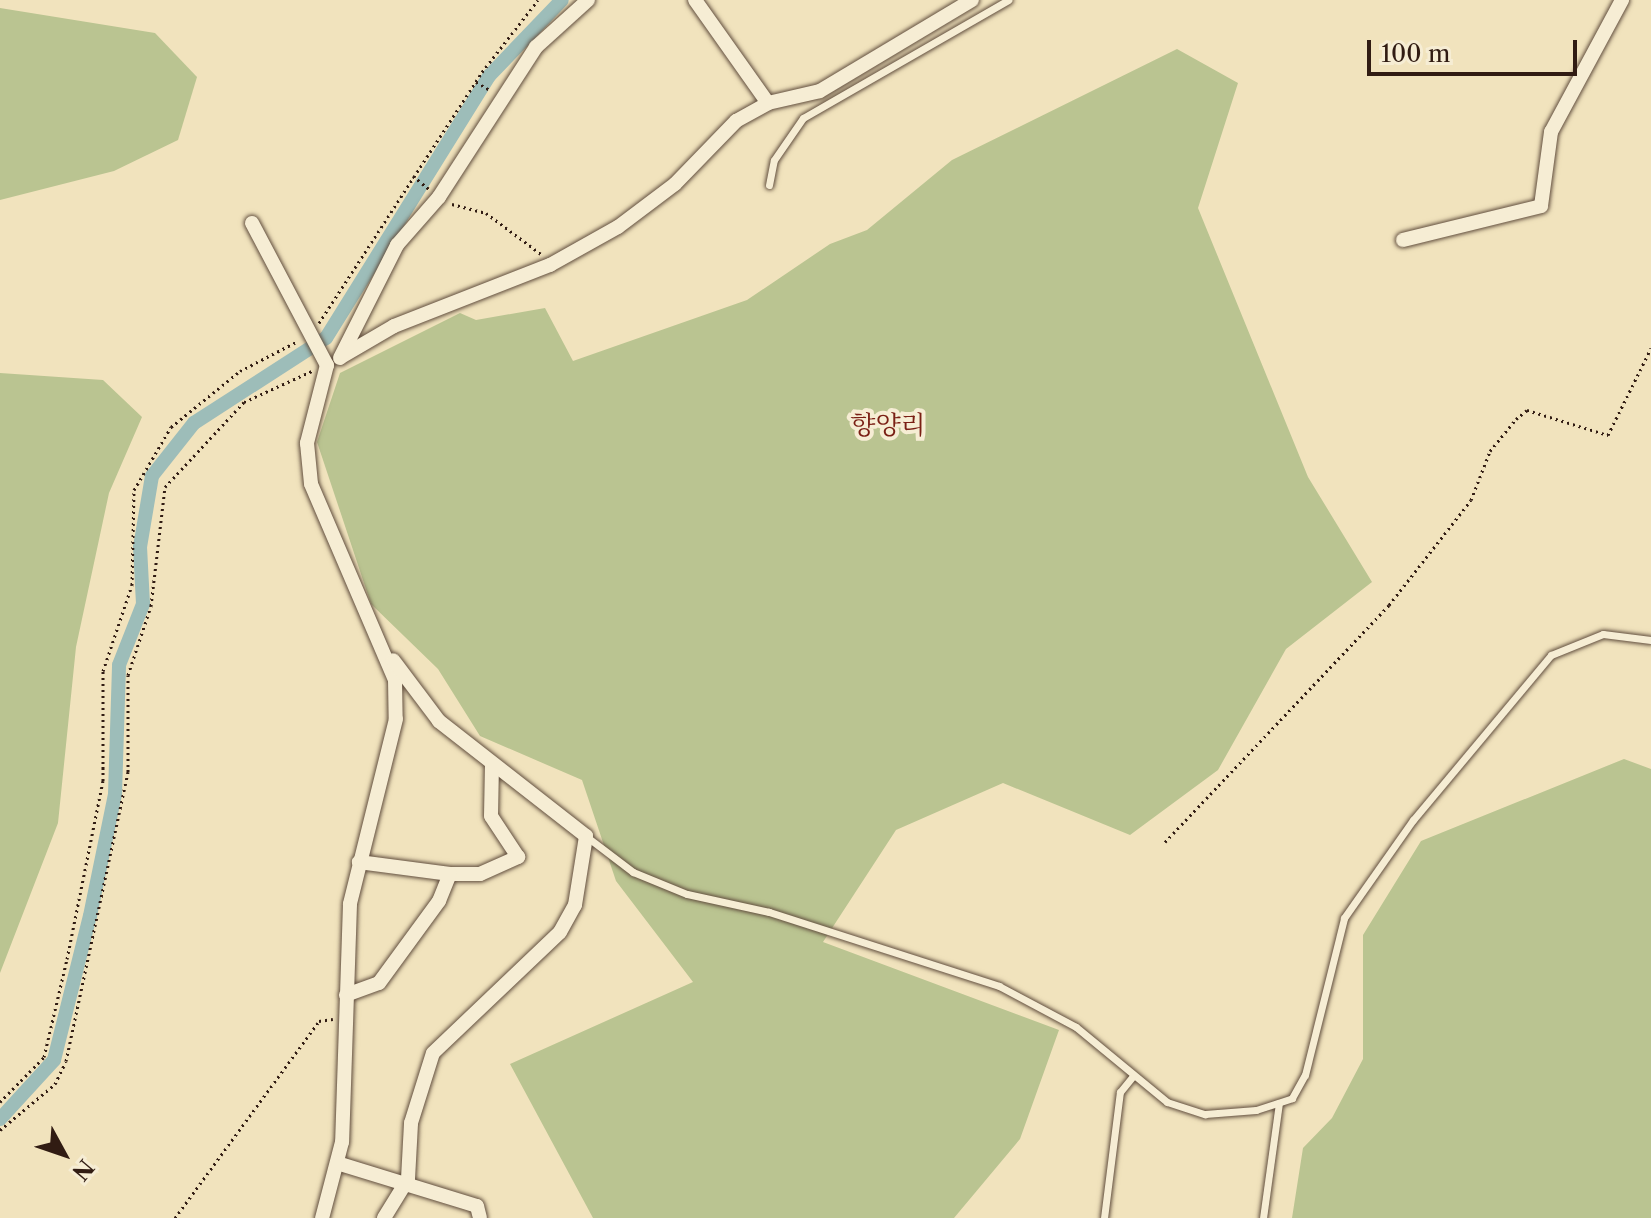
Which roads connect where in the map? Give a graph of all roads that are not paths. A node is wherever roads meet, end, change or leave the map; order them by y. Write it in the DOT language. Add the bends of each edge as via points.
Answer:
graph roads {
  1 [pos="588,0"];
  2 [pos="695,0"];
  3 [pos="972,0"];
  4 [pos="1008,0"];
  5 [pos="1622,0"];
  6 [pos="768,103"];
  7 [pos="769,185"];
  8 [pos="252,223"];
  9 [pos="1403,240"];
  10 [pos="341,357"];
  11 [pos="327,365"];
  12 [pos="1651,640"];
  13 [pos="388,653"];
  14 [pos="492,764"];
  15 [pos="586,836"];
  16 [pos="359,862"];
  17 [pos="450,874"];
  18 [pos="346,995"];
  19 [pos="1133,1076"];
  20 [pos="1279,1103"];
  21 [pos="337,1163"];
  22 [pos="404,1185"];
  23 [pos="322,1218"];
  24 [pos="384,1218"];
  25 [pos="480,1218"];
  26 [pos="1104,1218"];
  27 [pos="1263,1218"];
  1 -- 10 [label="street" via="536,47 439,197 397,245"];
  2 -- 6 [label="street"];
  3 -- 6 [label="street" via="820,91"];
  4 -- 7 [label="lane" via="803,118 774,160"];
  5 -- 9 [label="street" via="1551,132 1541,206"];
  6 -- 10 [label="street" via="736,121 629,218 550,265 394,326"];
  8 -- 11 [label="street"];
  10 -- 11 [label="street"];
  11 -- 13 [label="street" via="307,443 311,484"];
  12 -- 20 [label="lane" via="1603,634 1551,655 1413,820 1344,918 1305,1075 1292,1098"];
  13 -- 14 [label="street" via="439,721"];
  13 -- 16 [label="street" via="396,719"];
  14 -- 15 [label="street"];
  14 -- 17 [label="street" via="491,816 518,857 480,874"];
  15 -- 19 [label="lane" via="633,872 687,894 769,912 999,986 1076,1027"];
  15 -- 22 [label="street" via="575,905 560,932 433,1053 411,1123"];
  16 -- 17 [label="street"];
  16 -- 18 [label="street"];
  17 -- 18 [label="street" via="439,901 379,983"];
  18 -- 21 [label="street"];
  19 -- 20 [label="lane" via="1167,1102 1205,1114"];
  19 -- 26 [label="lane" via="1120,1092"];
  20 -- 27 [label="lane"];
  21 -- 22 [label="street"];
  21 -- 23 [label="street"];
  22 -- 24 [label="street"];
  22 -- 25 [label="street" via="477,1206"];
}
